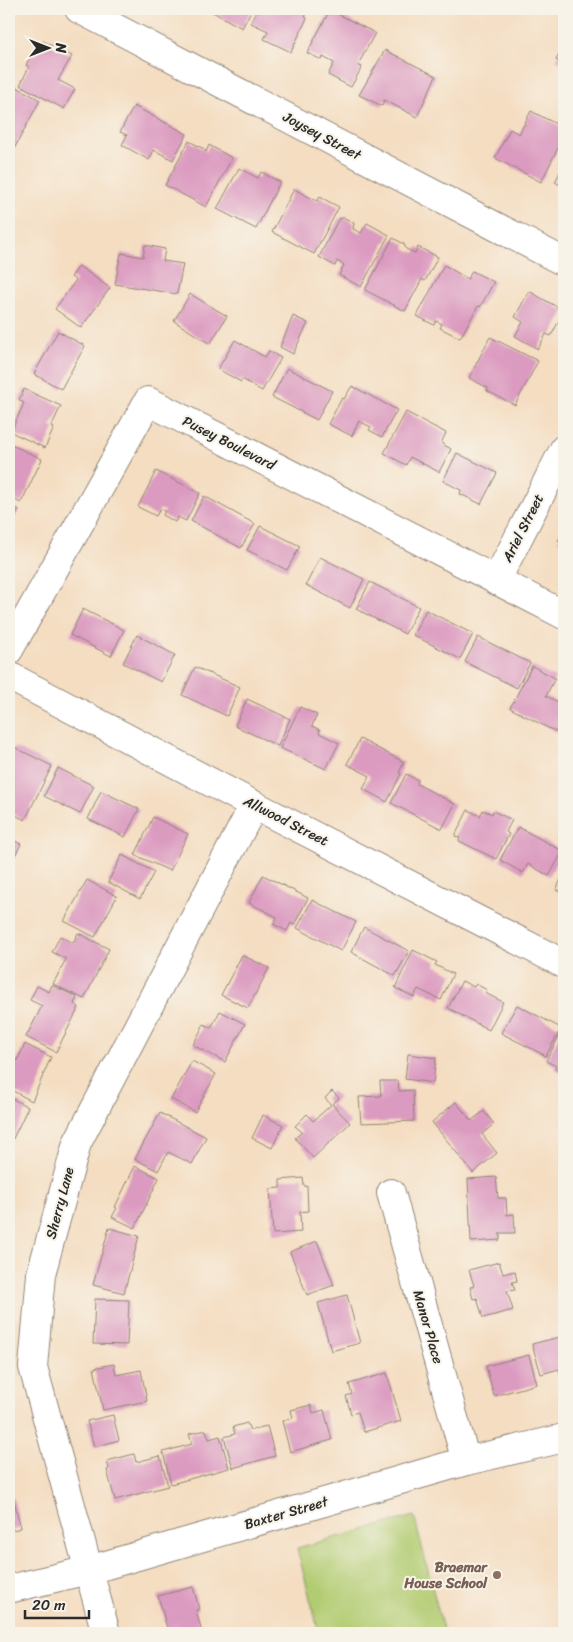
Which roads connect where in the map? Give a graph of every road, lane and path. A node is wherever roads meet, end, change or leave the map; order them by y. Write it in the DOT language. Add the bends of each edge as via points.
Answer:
graph roads {
  1 [pos="79,9"];
  2 [pos="564,262"];
  3 [pos="564,449"];
  4 [pos="496,581"];
  5 [pos="564,615"];
  6 [pos="9,650"];
  7 [pos="9,676"];
  8 [pos="254,805"];
  9 [pos="564,964"];
  10 [pos="391,1194"];
  11 [pos="564,1438"];
  12 [pos="466,1461"];
  13 [pos="89,1570"];
  14 [pos="9,1590"];
  15 [pos="106,1633"];
  1 -- 2 [label="street, Joysey Street"];
  3 -- 4 [label="street, Ariel Street"];
  4 -- 5 [label="street, Pusey Boulevard"];
  4 -- 6 [label="street, Pusey Boulevard" via="148,401"];
  7 -- 8 [label="street, Allwood Street"];
  8 -- 9 [label="street, Allwood Street"];
  8 -- 13 [label="street, Sherry Lane" via="77,1142 40,1274 33,1367"];
  10 -- 12 [label="street, Manor Place"];
  11 -- 12 [label="street, Baxter Street"];
  12 -- 13 [label="street, Baxter Street"];
  13 -- 14 [label="street, Baxter Street"];
  13 -- 15 [label="street, Sherry Lane"];
}
